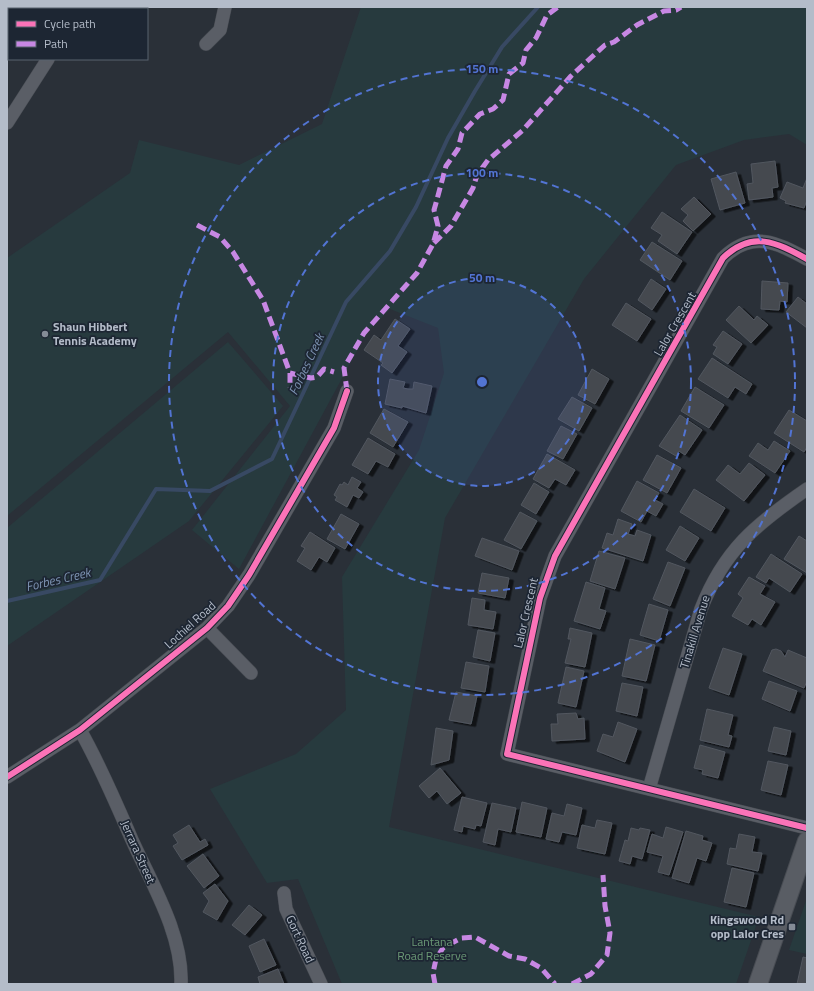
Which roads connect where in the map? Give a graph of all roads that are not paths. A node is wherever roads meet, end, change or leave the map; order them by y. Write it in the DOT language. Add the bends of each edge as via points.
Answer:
graph roads {
  1 [pos="225,7"];
  2 [pos="206,44"];
  3 [pos="47,60"];
  4 [pos="7,123"];
  5 [pos="807,259"];
  6 [pos="347,391"];
  7 [pos="807,489"];
  8 [pos="207,628"];
  9 [pos="251,673"];
  10 [pos="80,730"];
  11 [pos="7,777"];
  12 [pos="649,789"];
  13 [pos="807,828"];
  14 [pos="807,841"];
  15 [pos="284,893"];
  16 [pos="181,981"];
  17 [pos="320,984"];
  18 [pos="758,984"];
  1 -- 2 [label="street" via="220,30"];
  3 -- 4 [label="street"];
  5 -- 12 [label="street, Lalor Crescent" via="782,246 762,241 739,244 723,258 555,556 544,584 507,754"];
  6 -- 8 [label="street, Lochiel Road" via="334,428 249,576 228,606"];
  7 -- 12 [label="street, Tinakill Avenue" via="752,530 734,549 708,589"];
  8 -- 9 [label="street"];
  8 -- 10 [label="street, Lochiel Road"];
  10 -- 11 [label="street, Lochiel Road"];
  10 -- 16 [label="street, Jerrara Street" via="171,925 180,959"];
  12 -- 13 [label="street, Lalor Crescent"];
  14 -- 18 [label="street"];
  15 -- 17 [label="street, Gort Road" via="286,909"];
}
